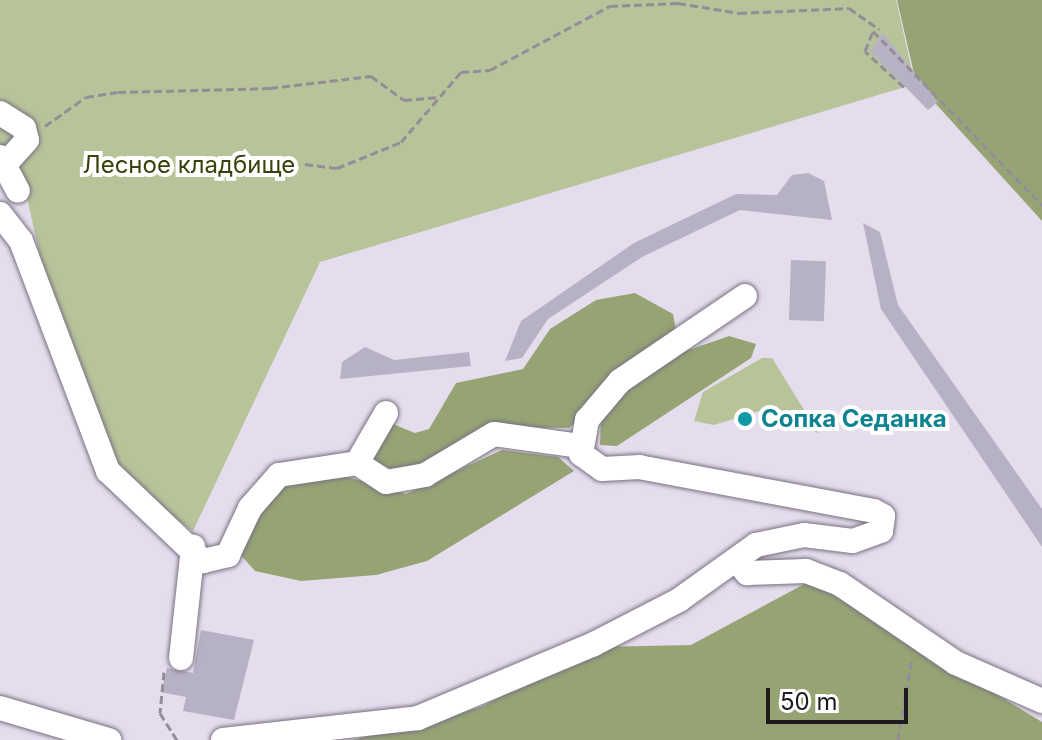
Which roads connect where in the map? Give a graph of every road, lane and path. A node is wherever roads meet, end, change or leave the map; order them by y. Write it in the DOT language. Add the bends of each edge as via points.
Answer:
graph roads {
  1 [pos="879,29"];
  2 [pos="904,87"];
  3 [pos="436,97"];
  4 [pos="0,113"];
  5 [pos="24,128"];
  6 [pos="3,160"];
  7 [pos="305,164"];
  8 [pos="18,191"];
  9 [pos="1042,205"];
  10 [pos="0,214"];
  11 [pos="745,296"];
  12 [pos="386,413"];
  13 [pos="579,446"];
  14 [pos="357,463"];
  15 [pos="193,547"];
  16 [pos="737,561"];
  17 [pos="917,638"];
  18 [pos="181,658"];
  19 [pos="1042,701"];
  20 [pos="0,708"];
  21 [pos="109,740"];
  22 [pos="177,740"];
  23 [pos="223,740"];
  24 [pos="898,740"];
  1 -- 2 [label="path" via="866,37 865,51"];
  1 -- 3 [label="path" via="849,8 739,13 678,3 610,6 490,70 461,72"];
  1 -- 9 [label="path" via="920,84"];
  3 -- 5 [label="path" via="404,100 371,76 270,88 118,92 86,97 48,125"];
  3 -- 7 [label="path" via="401,142 337,168"];
  4 -- 5 [label="street"];
  5 -- 6 [label="street" via="24,148"];
  6 -- 8 [label="street"];
  10 -- 15 [label="street" via="21,241 108,471 133,501"];
  11 -- 13 [label="street" via="620,381 587,420"];
  12 -- 14 [label="street"];
  13 -- 14 [label="street" via="494,434 398,483 374,479"];
  13 -- 16 [label="street" via="593,467 640,467 874,511 886,524 853,541 783,536 747,550"];
  14 -- 15 [label="street" via="303,465 279,475 250,508 221,562 203,561"];
  15 -- 18 [label="street"];
  16 -- 17 [label="street" via="747,573 788,569 832,581"];
  16 -- 23 [label="street" via="679,600 478,698 418,718"];
  17 -- 19 [label="street"];
  17 -- 24 [label="path"];
  18 -- 22 [label="path" via="165,667 159,692 160,713"];
  20 -- 21 [label="street"];
}
